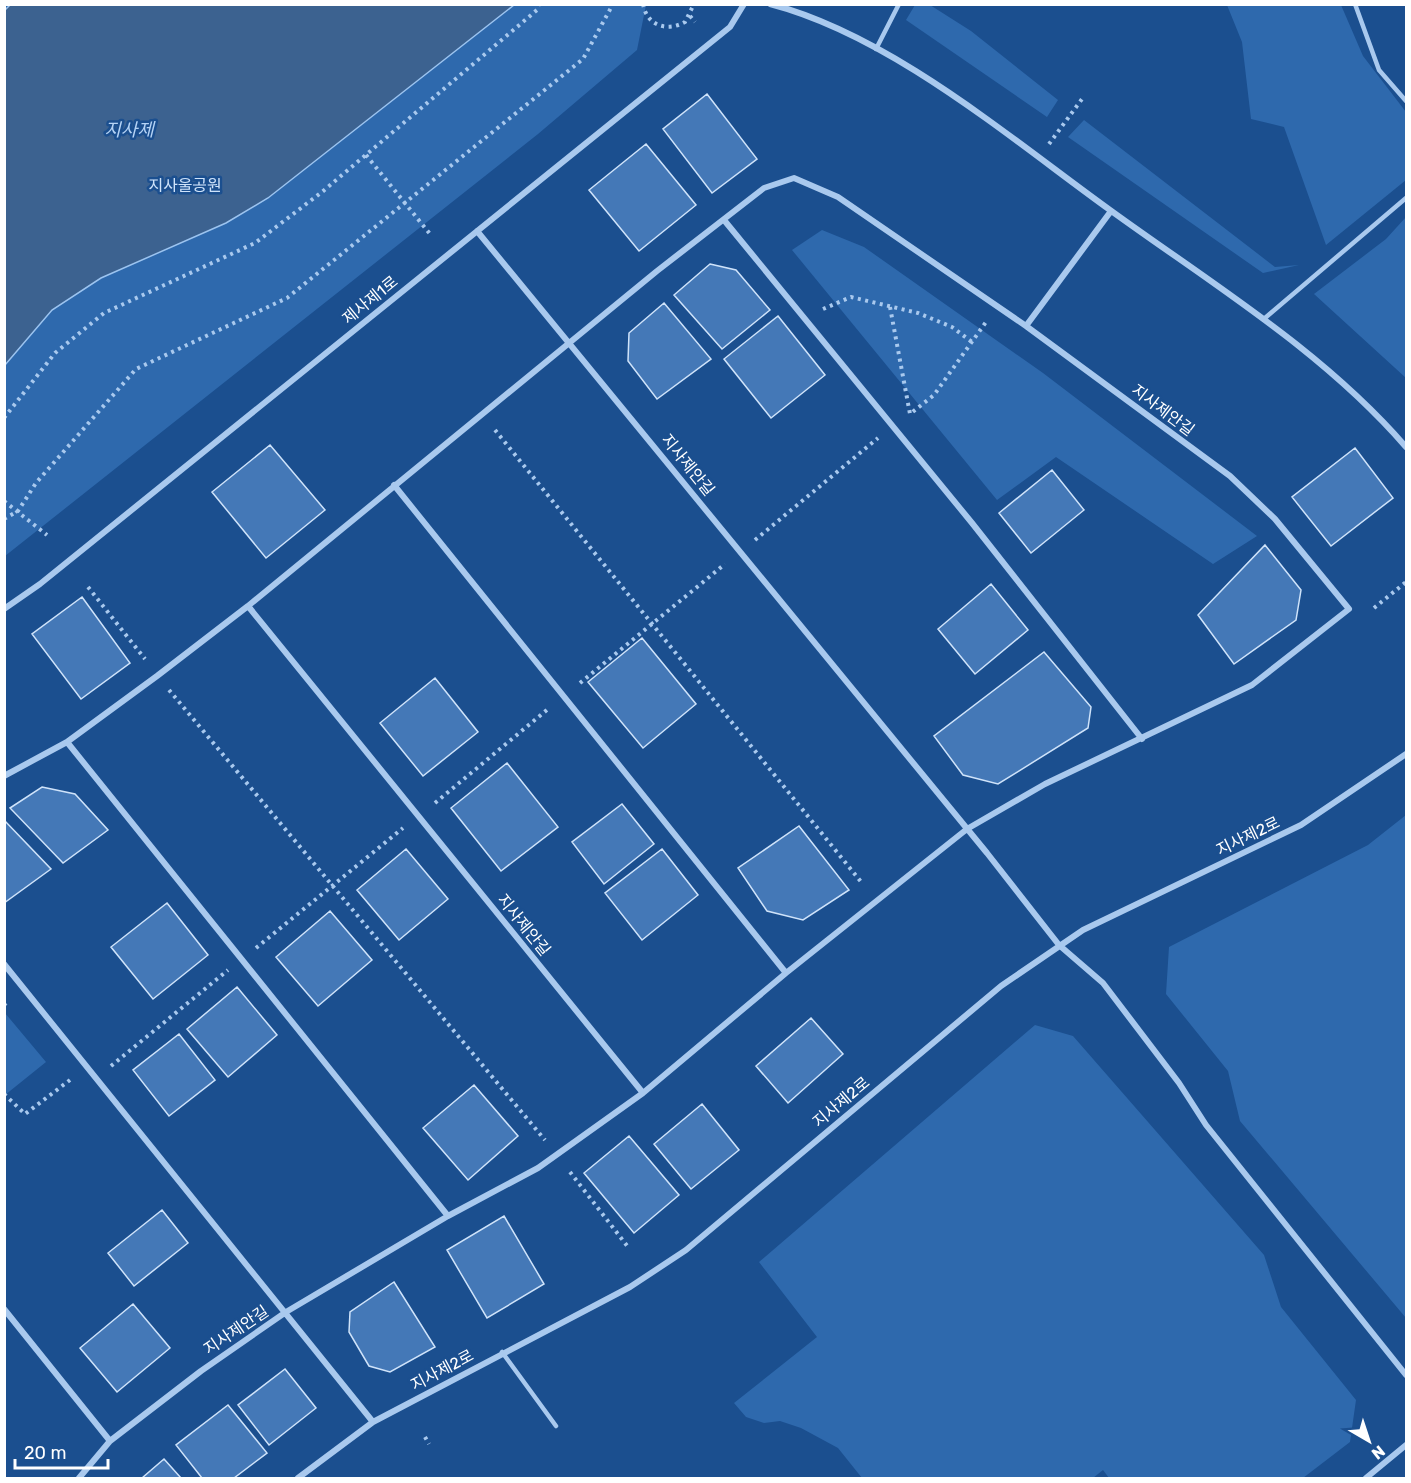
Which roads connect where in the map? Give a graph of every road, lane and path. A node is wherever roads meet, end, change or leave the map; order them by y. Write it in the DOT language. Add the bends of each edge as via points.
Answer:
graph roads {
  1 [pos="539,4"];
  2 [pos="613,4"];
  3 [pos="643,4"];
  4 [pos="694,4"];
  5 [pos="744,4"];
  6 [pos="770,4"];
  7 [pos="899,4"];
  8 [pos="1355,4"];
  9 [pos="690,16"];
  10 [pos="695,22"];
  11 [pos="876,49"];
  12 [pos="1082,99"];
  13 [pos="1407,101"];
  14 [pos="366,155"];
  15 [pos="1039,159"];
  16 [pos="1407,198"];
  17 [pos="405,201"];
  18 [pos="1111,211"];
  19 [pos="724,220"];
  20 [pos="477,231"];
  21 [pos="430,234"];
  22 [pos="890,306"];
  23 [pos="823,309"];
  24 [pos="1265,318"];
  25 [pos="986,322"];
  26 [pos="1026,326"];
  27 [pos="570,341"];
  28 [pos="972,342"];
  29 [pos="4,418"];
  30 [pos="495,430"];
  31 [pos="879,437"];
  32 [pos="1407,447"];
  33 [pos="394,485"];
  34 [pos="4,501"];
  35 [pos="18,511"];
  36 [pos="4,519"];
  37 [pos="47,535"];
  38 [pos="755,540"];
  39 [pos="725,564"];
  40 [pos="1407,582"];
  41 [pos="88,587"];
  42 [pos="248,606"];
  43 [pos="1374,608"];
  44 [pos="4,609"];
  45 [pos="651,625"];
  46 [pos="145,659"];
  47 [pos="580,683"];
  48 [pos="167,687"];
  49 [pos="548,709"];
  50 [pos="1142,739"];
  51 [pos="67,742"];
  52 [pos="1407,754"];
  53 [pos="4,776"];
  54 [pos="435,803"];
  55 [pos="403,828"];
  56 [pos="967,830"];
  57 [pos="862,883"];
  58 [pos="332,887"];
  59 [pos="1059,945"];
  60 [pos="256,948"];
  61 [pos="4,964"];
  62 [pos="229,970"];
  63 [pos="786,972"];
  64 [pos="109,1068"];
  65 [pos="70,1080"];
  66 [pos="4,1094"];
  67 [pos="643,1094"];
  68 [pos="547,1143"];
  69 [pos="570,1172"];
  70 [pos="448,1216"];
  71 [pos="628,1247"];
  72 [pos="4,1309"];
  73 [pos="286,1312"];
  74 [pos="502,1352"];
  75 [pos="1407,1375"];
  76 [pos="373,1422"];
  77 [pos="556,1426"];
  78 [pos="425,1437"];
  79 [pos="110,1441"];
  80 [pos="429,1444"];
  81 [pos="1407,1445"];
  82 [pos="79,1479"];
  83 [pos="297,1479"];
  84 [pos="1366,1479"];
  1 -- 14 [label="path" via="537,10"];
  2 -- 17 [label="path" via="583,59"];
  3 -- 9 [label="path" via="646,16 660,26 677,27"];
  4 -- 9 [label="path"];
  5 -- 20 [label="street, 제사제1로" via="730,27"];
  6 -- 11 [label="street" via="852,35"];
  7 -- 11 [label="lane"];
  8 -- 13 [label="lane" via="1379,70"];
  9 -- 10 [label="path"];
  11 -- 15 [label="street" via="954,97"];
  12 -- 15 [label="path"];
  14 -- 17 [label="path"];
  14 -- 29 [label="path" via="255,243 104,313 55,353"];
  15 -- 18 [label="street"];
  16 -- 24 [label="lane"];
  17 -- 21 [label="path"];
  17 -- 35 [label="path" via="287,298 136,369 36,483"];
  18 -- 24 [label="street"];
  18 -- 26 [label="street"];
  19 -- 26 [label="street, 지사제안길" via="764,188 794,178 838,197"];
  19 -- 27 [label="street, 지사제안길"];
  19 -- 50 [label="street" via="972,523"];
  20 -- 27 [label="street"];
  20 -- 44 [label="street, 제사제1로"];
  22 -- 23 [label="path" via="851,297"];
  22 -- 28 [label="path" via="952,327"];
  22 -- 28 [label="path" via="910,414 934,395"];
  24 -- 32 [label="street" via="1322,365"];
  25 -- 28 [label="path"];
  26 -- 50 [label="street, 지사제안길" via="1230,476 1275,519 1349,609 1252,685"];
  27 -- 33 [label="street, 지사제안길"];
  27 -- 56 [label="street, 지사제안길"];
  30 -- 45 [label="path"];
  31 -- 38 [label="path"];
  33 -- 42 [label="street, 지사제안길"];
  33 -- 63 [label="street"];
  34 -- 35 [label="path"];
  35 -- 36 [label="path"];
  35 -- 37 [label="path"];
  39 -- 45 [label="path"];
  40 -- 43 [label="path"];
  41 -- 46 [label="path"];
  42 -- 51 [label="street, 지사제안길"];
  42 -- 67 [label="street, 지사제안길"];
  45 -- 47 [label="path"];
  45 -- 57 [label="path"];
  48 -- 58 [label="path"];
  49 -- 54 [label="path"];
  50 -- 56 [label="street, 지사제안길" via="1045,784"];
  51 -- 53 [label="street, 지사제안길"];
  51 -- 70 [label="street"];
  52 -- 59 [label="street, 지사제2로" via="1300,825"];
  55 -- 58 [label="path"];
  56 -- 59 [label="street"];
  56 -- 63 [label="street, 지사제안길"];
  58 -- 60 [label="path"];
  58 -- 68 [label="path"];
  59 -- 74 [label="street, 지사제2로" via="1001,986 686,1250 630,1287"];
  59 -- 75 [label="street" via="1103,983 1206,1125"];
  61 -- 73 [label="street"];
  62 -- 64 [label="path"];
  63 -- 67 [label="street, 지사제안길"];
  65 -- 66 [label="path" via="25,1114"];
  67 -- 70 [label="street, 지사제안길" via="538,1168"];
  69 -- 71 [label="path"];
  70 -- 73 [label="street, 지사제안길"];
  72 -- 79 [label="street"];
  73 -- 76 [label="street"];
  73 -- 79 [label="street, 지사제안길"];
  74 -- 76 [label="street, 지사제2로"];
  74 -- 77 [label="lane"];
  76 -- 83 [label="street, 지사제2로"];
  78 -- 80 [label="path"];
  79 -- 82 [label="street, 지사제안길"];
  81 -- 84 [label="street"];
}
